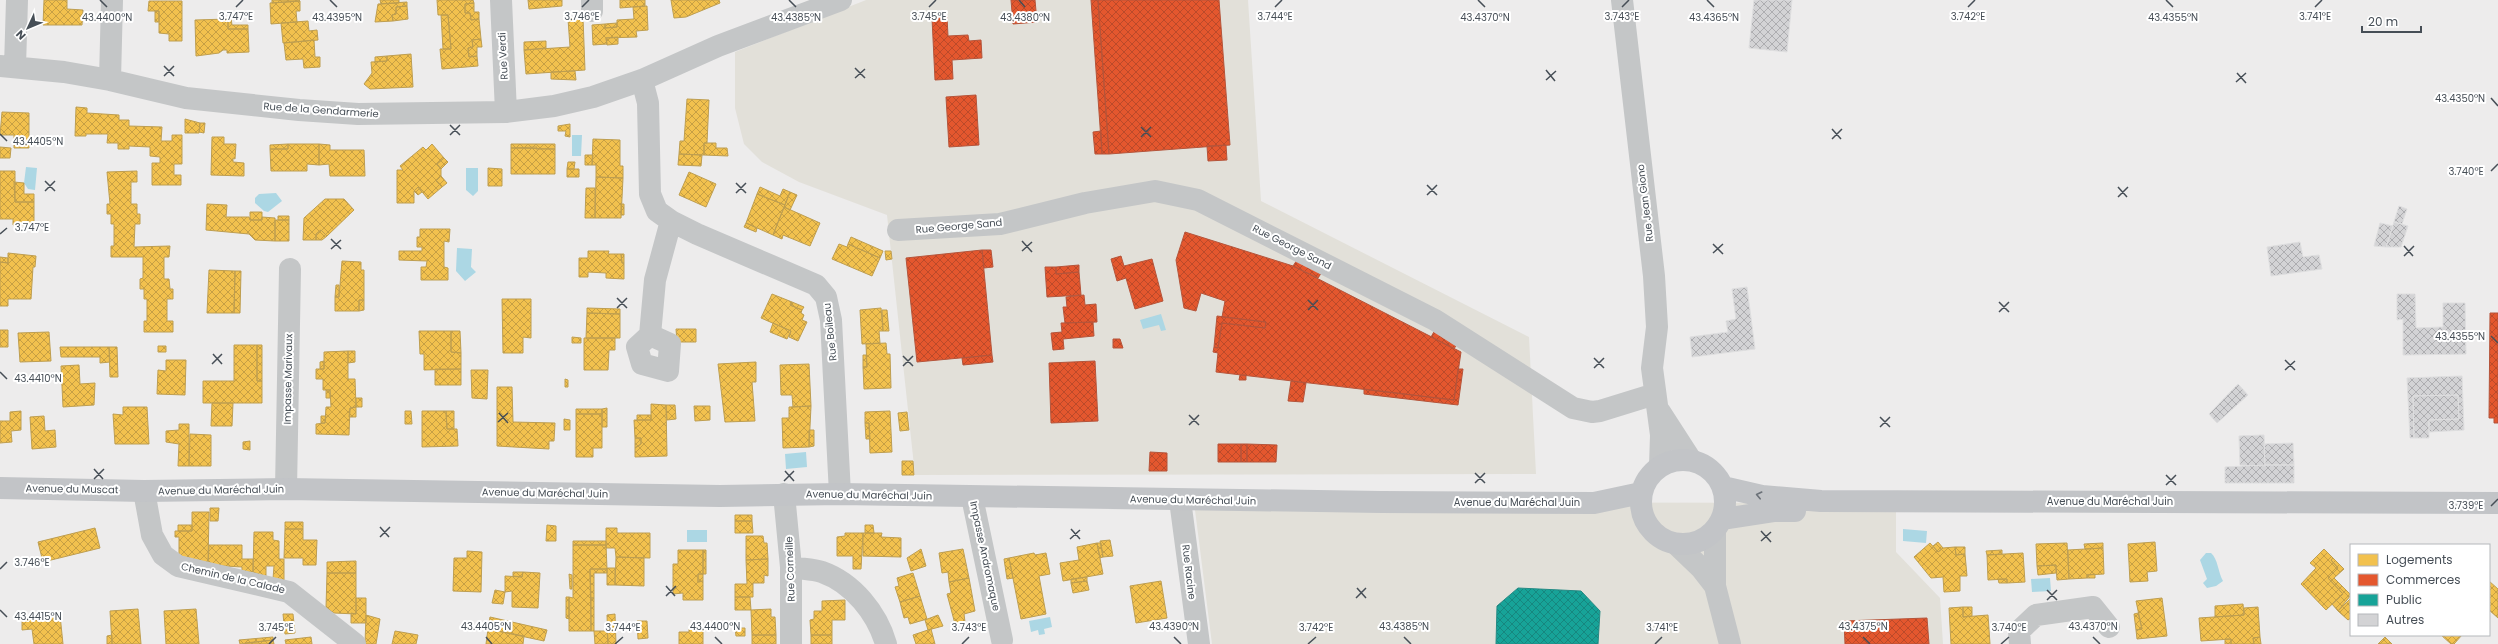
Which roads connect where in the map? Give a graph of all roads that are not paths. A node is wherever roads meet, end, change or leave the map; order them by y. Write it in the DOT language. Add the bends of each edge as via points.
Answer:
graph roads {
  1 [pos="17,0"];
  2 [pos="112,0"];
  3 [pos="501,0"];
  4 [pos="841,0"];
  5 [pos="1622,0"];
  6 [pos="7,66"];
  7 [pos="110,80"];
  8 [pos="642,80"];
  9 [pos="506,112"];
  10 [pos="671,221"];
  11 [pos="898,230"];
  12 [pos="290,270"];
  13 [pos="650,335"];
  14 [pos="1655,400"];
  15 [pos="1691,460"];
  16 [pos="1660,466"];
  17 [pos="1724,487"];
  18 [pos="0,488"];
  19 [pos="286,489"];
  20 [pos="144,491"];
  21 [pos="1642,493"];
  22 [pos="784,494"];
  23 [pos="840,494"];
  24 [pos="972,497"];
  25 [pos="1180,500"];
  26 [pos="1594,502"];
  27 [pos="2498,503"];
  28 [pos="2498,514"];
  29 [pos="1644,520"];
  30 [pos="1719,525"];
  31 [pos="1677,545"];
  32 [pos="791,567"];
  33 [pos="1714,586"];
  34 [pos="2109,627"];
  35 [pos="1002,640"];
  36 [pos="355,644"];
  37 [pos="791,644"];
  38 [pos="886,644"];
  39 [pos="1199,644"];
  40 [pos="1730,644"];
  41 [pos="2020,644"];
  1 -- 6 [label="street"];
  2 -- 7 [label="street"];
  3 -- 9 [label="street, Rue Verdi"];
  4 -- 8 [label="street, Rue de la Gendarmerie" via="718,46"];
  5 -- 14 [label="street, Rue Jean Giono" via="1654,276 1657,327 1652,368"];
  6 -- 7 [label="street, Rue de la Gendarmerie"];
  7 -- 9 [label="street, Rue de la Gendarmerie" via="186,98 299,110 358,114"];
  8 -- 9 [label="street, Rue de la Gendarmerie" via="593,97 554,106"];
  8 -- 10 [label="street, Rue Boileau" via="648,103 650,194 657,211"];
  10 -- 13 [label="street" via="655,280"];
  10 -- 23 [label="street, Rue Boileau" via="791,272 816,285 826,297 831,320"];
  11 -- 14 [label="street, Rue George Sand" via="1000,224 1085,203 1155,191 1198,200 1435,320 1573,408 1592,412"];
  12 -- 19 [label="street, Impasse Marivaux"];
  14 -- 15 [label="street, Rue Jean Giono"];
  14 -- 16 [label="street, Rue Jean Giono" via="1661,435"];
  15 -- 16 [label="main road" via="1670,462"];
  15 -- 17 [label="main road" via="1711,470"];
  16 -- 21 [label="main road" via="1652,473"];
  27 -- 17 [label="main road, Avenue du Maréchal Juin, one-way" via="1821,501 1762,496"];
  17 -- 30 [label="main road" via="1726,499"];
  18 -- 20 [label="main road, Avenue du Muscat"];
  19 -- 20 [label="main road, Avenue du Maréchal Juin"];
  19 -- 22 [label="main road, Avenue du Maréchal Juin" via="720,496"];
  20 -- 36 [label="street, Chemin de la Calade" via="152,535 163,555 178,566 289,592"];
  21 -- 26 [label="main road, Avenue du Maréchal Juin"];
  21 -- 29 [label="main road"];
  22 -- 23 [label="main road, Avenue du Maréchal Juin"];
  22 -- 32 [label="street, Rue Corneille"];
  23 -- 24 [label="main road, Avenue du Maréchal Juin"];
  24 -- 25 [label="main road, Avenue du Maréchal Juin"];
  24 -- 35 [label="street, Impasse Andromaque"];
  25 -- 26 [label="main road, Avenue du Maréchal Juin"];
  25 -- 39 [label="street, Rue Racine"];
  26 -- 29 [label="main road, Avenue du Maréchal Juin"];
  28 -- 30 [label="main road, Avenue du Maréchal Juin" via="1775,511"];
  29 -- 31 [label="main road" via="1652,532 1663,540"];
  30 -- 31 [label="main road" via="1704,540 1691,545"];
  30 -- 33 [label="street"];
  31 -- 33 [label="street" via="1701,568"];
  32 -- 37 [label="street, Rue Corneille"];
  32 -- 38 [label="street" via="822,572 857,593 882,630"];
  33 -- 40 [label="street"];
  34 -- 41 [label="street" via="2093,607 2036,615 2019,631"];
}
